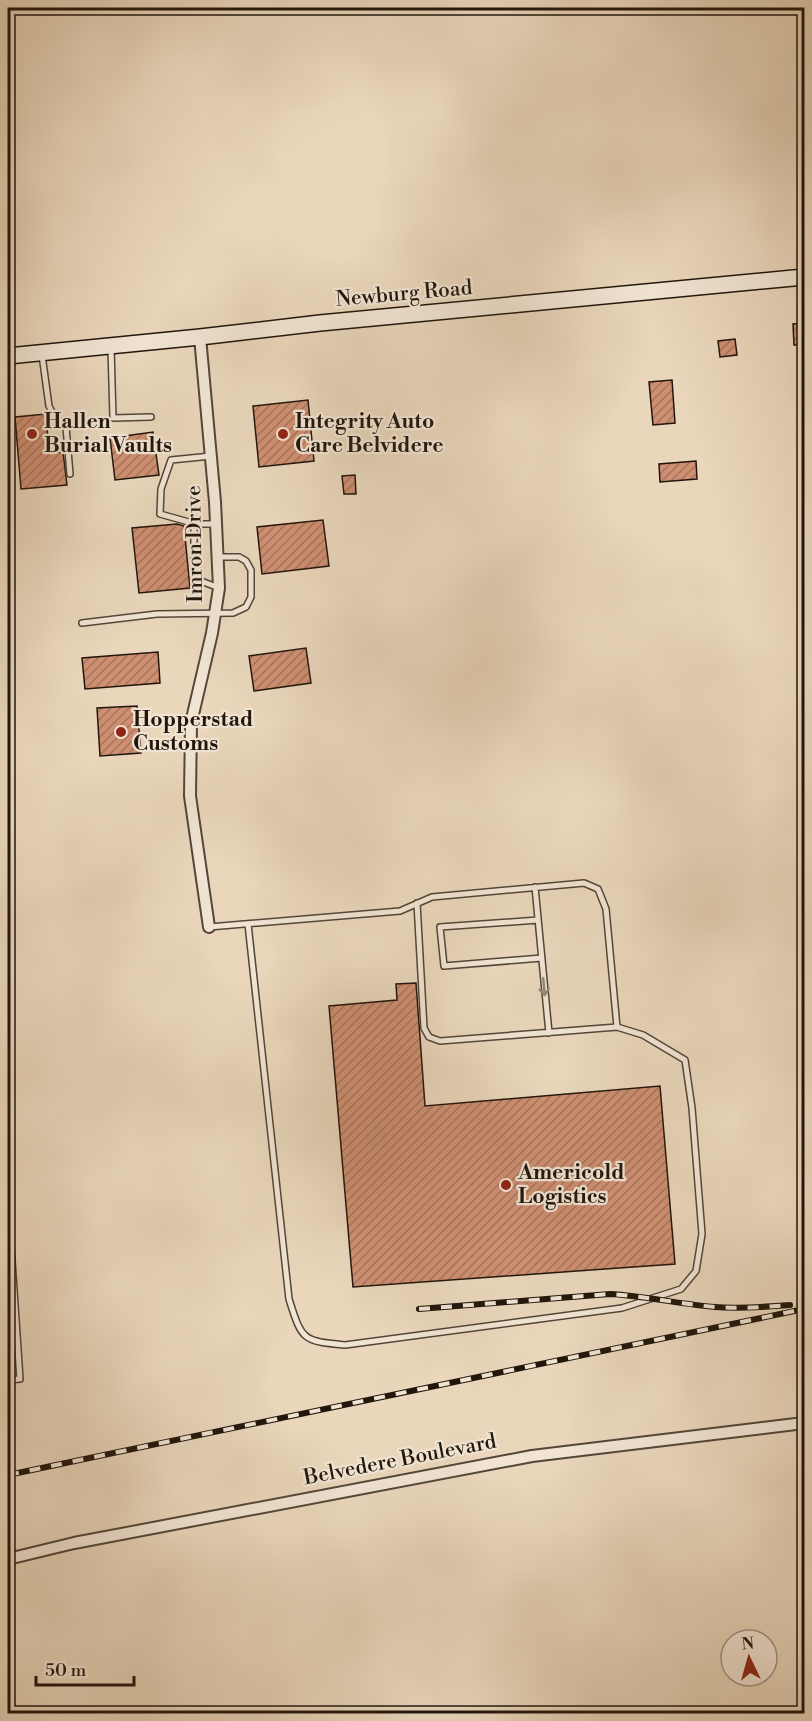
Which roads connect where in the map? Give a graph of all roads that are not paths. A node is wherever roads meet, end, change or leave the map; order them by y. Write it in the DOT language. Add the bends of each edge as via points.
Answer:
graph roads {
  1 [pos="804,277"];
  2 [pos="200,338"];
  3 [pos="111,346"];
  4 [pos="41,353"];
  5 [pos="8,356"];
  6 [pos="151,417"];
  7 [pos="211,456"];
  8 [pos="70,474"];
  9 [pos="194,524"];
  10 [pos="216,524"];
  11 [pos="218,557"];
  12 [pos="219,588"];
  13 [pos="215,614"];
  14 [pos="82,623"];
  15 [pos="535,887"];
  16 [pos="417,903"];
  17 [pos="538,920"];
  18 [pos="248,924"];
  19 [pos="209,927"];
  20 [pos="542,958"];
  21 [pos="617,1027"];
  22 [pos="549,1032"];
  23 [pos="8,1201"];
  24 [pos="8,1380"];
  25 [pos="804,1423"];
  26 [pos="8,1559"];
  1 -- 2 [label="main road, Newburg Road"];
  2 -- 3 [label="main road, Newburg Road"];
  2 -- 7 [label="street, Imron Drive"];
  3 -- 4 [label="main road, Newburg Road"];
  3 -- 6 [label="lane" via="113,418"];
  4 -- 5 [label="main road, Newburg Road"];
  4 -- 8 [label="lane" via="49,406 66,427"];
  7 -- 9 [label="lane" via="171,460 161,489 160,514"];
  7 -- 10 [label="street, Imron Drive"];
  9 -- 10 [label="lane"];
  9 -- 12 [label="lane" via="194,559 201,581"];
  10 -- 11 [label="street, Imron Drive"];
  11 -- 12 [label="street, Imron Drive"];
  11 -- 13 [label="lane" via="246,561 252,570 251,597 246,607"];
  12 -- 13 [label="street, Imron Drive"];
  13 -- 14 [label="lane"];
  13 -- 19 [label="street, Imron Drive" via="191,723 190,796"];
  15 -- 16 [label="lane" via="432,897"];
  15 -- 17 [label="lane"];
  15 -- 21 [label="lane" via="584,883 598,889 606,909"];
  16 -- 18 [label="lane" via="400,911"];
  16 -- 22 [label="lane" via="424,1028 429,1037 440,1041"];
  17 -- 20 [label="lane"];
  17 -- 20 [label="lane" via="440,927 444,966"];
  18 -- 19 [label="lane"];
  18 -- 21 [label="lane" via="289,1299 298,1328 312,1342 345,1345 622,1308 681,1288 696,1271 702,1234 685,1060 643,1035"];
  20 -- 22 [label="lane, one-way"];
  21 -- 22 [label="lane"];
  23 -- 24 [label="lane" via="20,1379"];
  25 -- 26 [label="street, Belvedere Boulevard" via="532,1455"];
}
